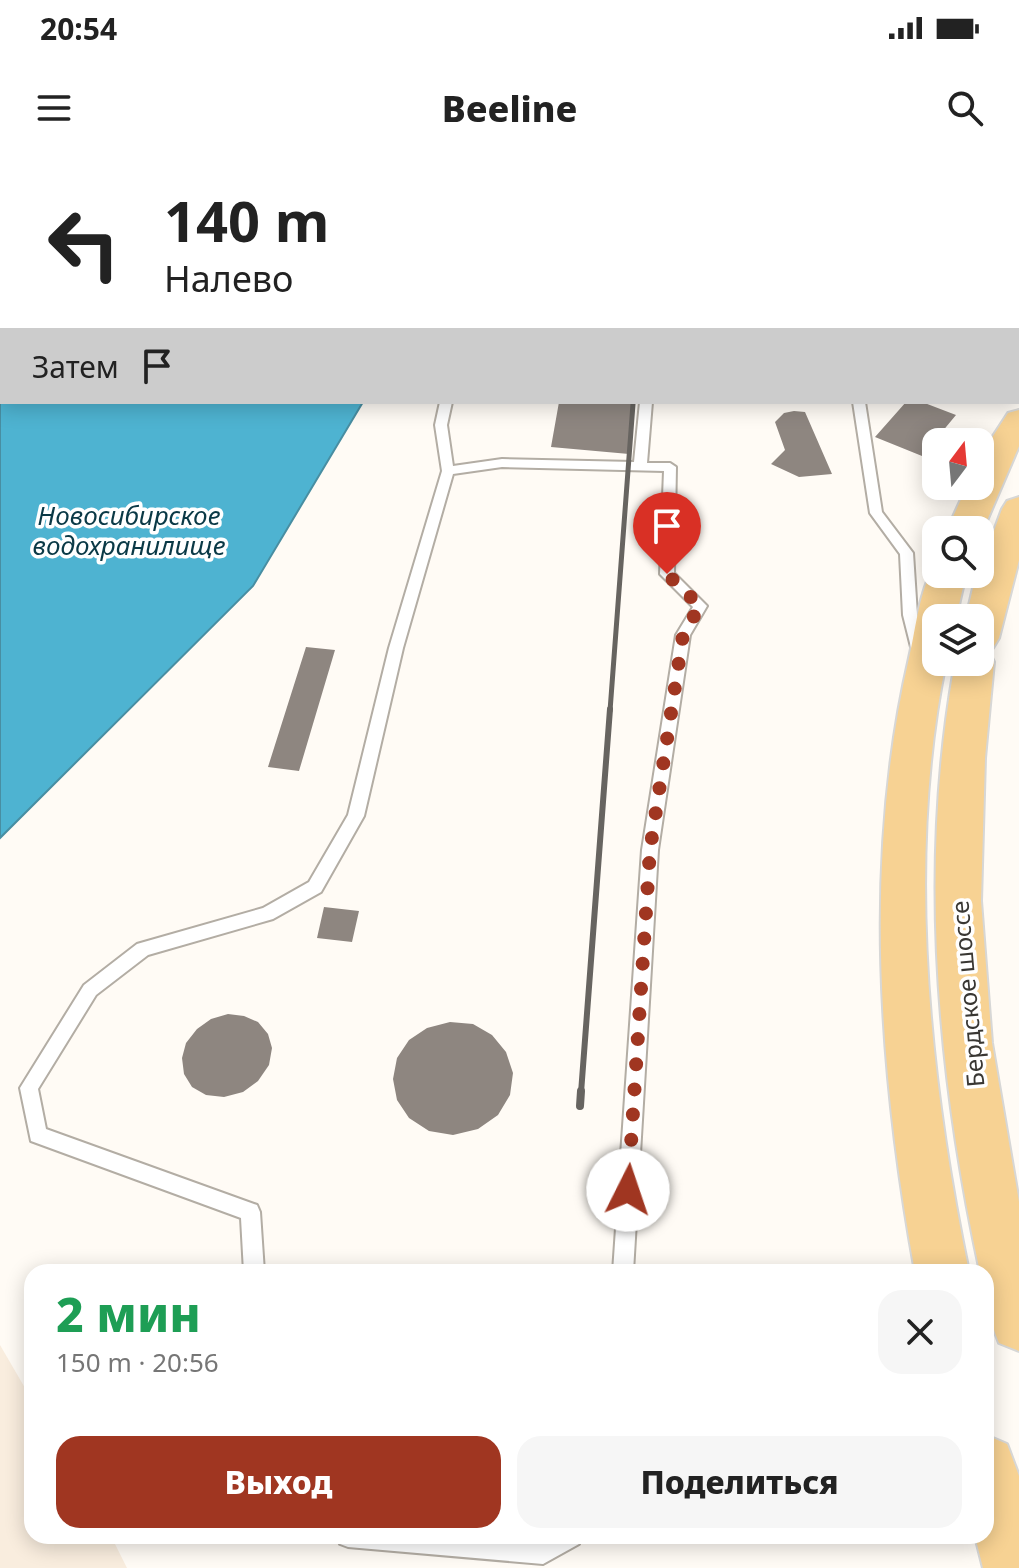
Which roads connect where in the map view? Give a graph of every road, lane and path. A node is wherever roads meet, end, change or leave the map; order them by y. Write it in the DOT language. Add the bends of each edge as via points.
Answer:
graph roads {
  1 [pos="446,404"];
  2 [pos="646,404"];
  3 [pos="859,404"];
  4 [pos="1019,420"];
  5 [pos="640,467"];
  6 [pos="448,471"];
  7 [pos="1019,509"];
  8 [pos="971,516"];
  9 [pos="987,604"];
  10 [pos="922,660"];
  11 [pos="923,676"];
  12 [pos="974,676"];
  13 [pos="253,1264"];
  14 [pos="624,1264"];
  15 [pos="941,1264"];
  16 [pos="1019,1323"];
  17 [pos="994,1494"];
  18 [pos="440,1544"];
  19 [pos="558,1544"];
  20 [pos="1014,1568"];
  1 -- 6 [label="lane" via="441,425"];
  2 -- 5 [label="lane"];
  3 -- 10 [label="lane" via="876,513 906,553 910,615"];
  4 -- 8 [label="highway" via="998,453"];
  5 -- 6 [label="lane" via="502,463"];
  5 -- 14 [label="lane" via="670,467 667,574 700,606 683,635 650,850"];
  6 -- 13 [label="lane" via="396,648 356,816 315,887 267,914 143,949 90,990 29,1088 38,1135 250,1212"];
  7 -- 9 [label="highway"];
  11 -- 15 [label="highway" via="905,822 903,945 914,1081"];
  12 -- 16 [label="highway, Бердское шоссе" via="957,832 959,953 974,1087"];
  17 -- 20 [label="highway"];
  18 -- 19 [label="lane" via="543,1553"];
}
